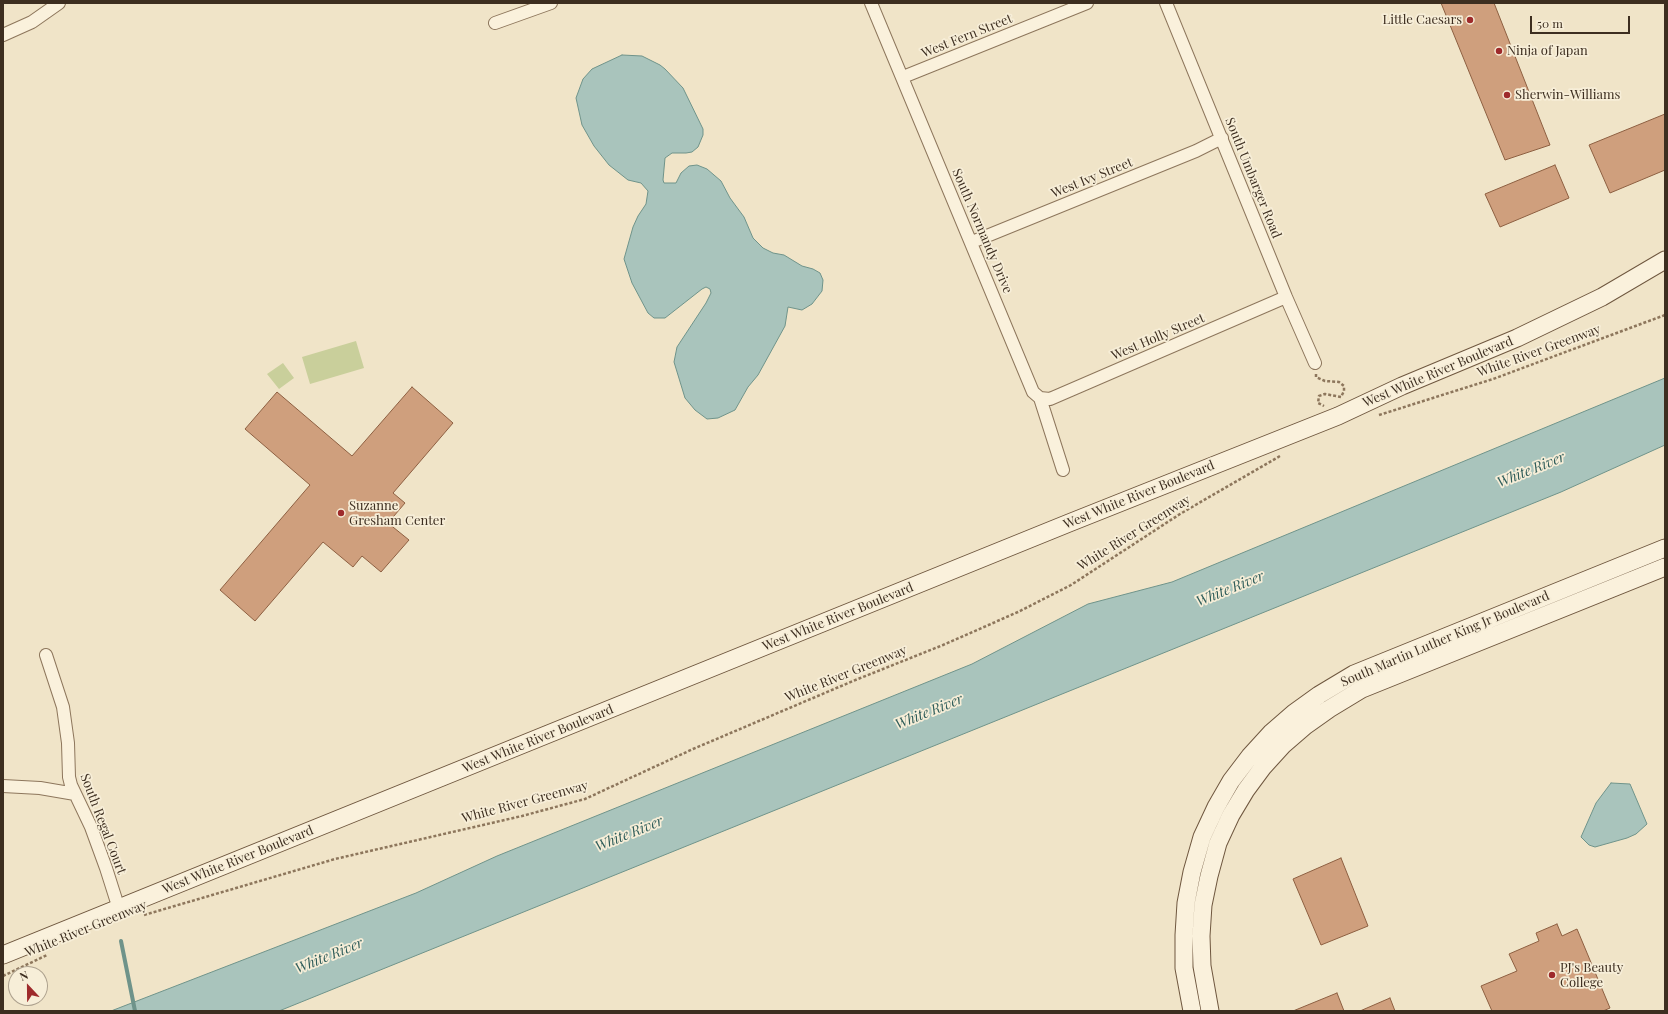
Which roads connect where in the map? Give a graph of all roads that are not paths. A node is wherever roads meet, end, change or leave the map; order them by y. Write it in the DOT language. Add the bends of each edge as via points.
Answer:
graph roads {
  1 [pos="59,3"];
  2 [pos="551,3"];
  3 [pos="871,3"];
  4 [pos="1087,3"];
  5 [pos="1166,3"];
  6 [pos="494,23"];
  7 [pos="3,35"];
  8 [pos="903,77"];
  9 [pos="1222,138"];
  10 [pos="972,242"];
  11 [pos="1665,260"];
  12 [pos="1286,297"];
  13 [pos="1315,363"];
  14 [pos="1040,398"];
  15 [pos="1063,470"];
  16 [pos="1665,548"];
  17 [pos="1665,567"];
  18 [pos="46,655"];
  19 [pos="3,786"];
  20 [pos="75,794"];
  21 [pos="119,909"];
  22 [pos="3,955"];
  23 [pos="1192,1011"];
  24 [pos="1210,1011"];
  1 -- 7 [label="street" via="32,22"];
  2 -- 6 [label="street"];
  3 -- 8 [label="street, South Normandy Drive"];
  4 -- 8 [label="street, West Fern Street"];
  5 -- 9 [label="street, South Umbarger Road"];
  8 -- 10 [label="street, South Normandy Drive"];
  9 -- 10 [label="street, West Ivy Street" via="1196,151"];
  9 -- 12 [label="street, South Umbarger Road"];
  10 -- 14 [label="street, South Normandy Drive" via="1033,392"];
  11 -- 21 [label="street, West White River Boulevard" via="1602,297 1517,338 1338,416 1090,514"];
  12 -- 13 [label="street, South Umbarger Road"];
  12 -- 14 [label="street, West Holly Street" via="1050,399"];
  14 -- 15 [label="street, South Normandy Drive"];
  16 -- 23 [label="street, South Martin Luther King Jr Boulevard" via="1354,674 1313,699 1271,733 1231,781 1216,807 1198,851 1186,903 1184,936 1184,968"];
  17 -- 24 [label="street, South Martin Luther King Jr Boulevard" via="1362,690 1323,713 1283,745 1246,790 1218,843 1203,905 1201,936 1202,966"];
  18 -- 20 [label="street, South Regal Court" via="63,707 69,777"];
  19 -- 20 [label="street" via="40,788"];
  20 -- 21 [label="street, South Regal Court" via="94,834"];
  21 -- 22 [label="street, West White River Boulevard"];
}
